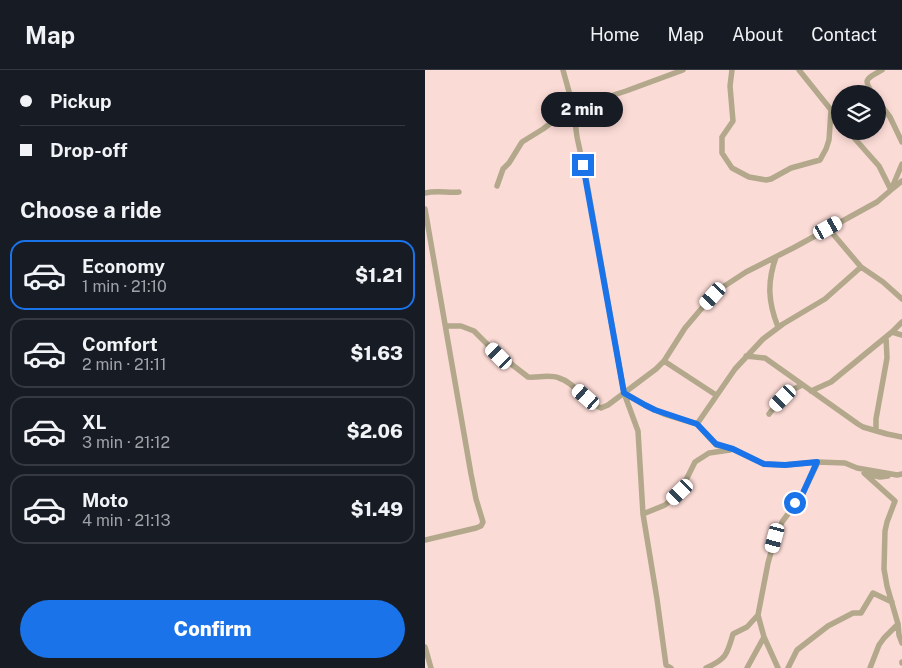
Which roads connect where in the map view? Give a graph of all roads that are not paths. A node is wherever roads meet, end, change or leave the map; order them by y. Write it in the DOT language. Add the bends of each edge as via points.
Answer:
graph roads {
  1 [pos="563,70"];
  2 [pos="683,70"];
  3 [pos="732,70"];
  4 [pos="799,70"];
  5 [pos="881,70"];
  6 [pos="675,71"];
  7 [pos="867,85"];
  8 [pos="573,106"];
  9 [pos="831,111"];
  10 [pos="886,112"];
  11 [pos="857,140"];
  12 [pos="902,142"];
  13 [pos="902,164"];
  14 [pos="902,181"];
  15 [pos="497,186"];
  16 [pos="891,190"];
  17 [pos="459,192"];
  18 [pos="425,193"];
  19 [pos="425,209"];
  20 [pos="828,228"];
  21 [pos="776,257"];
  22 [pos="861,267"];
  23 [pos="902,299"];
  24 [pos="902,322"];
  25 [pos="446,326"];
  26 [pos="779,327"];
  27 [pos="892,332"];
  28 [pos="902,335"];
  29 [pos="886,337"];
  30 [pos="746,356"];
  31 [pos="664,361"];
  32 [pos="802,385"];
  33 [pos="811,392"];
  34 [pos="624,393"];
  35 [pos="717,396"];
  36 [pos="769,414"];
  37 [pos="697,424"];
  38 [pos="876,431"];
  39 [pos="902,437"];
  40 [pos="733,449"];
  41 [pos="817,462"];
  42 [pos="899,475"];
  43 [pos="643,514"];
  44 [pos="425,540"];
  45 [pos="892,602"];
  46 [pos="758,615"];
  47 [pos="898,624"];
  48 [pos="764,637"];
  49 [pos="902,643"];
  50 [pos="425,646"];
  51 [pos="431,668"];
  52 [pos="671,668"];
  53 [pos="706,668"];
  54 [pos="747,668"];
  55 [pos="778,668"];
  56 [pos="788,668"];
  57 [pos="870,668"];
  1 -- 8 [label="street"];
  2 -- 6 [label="street"];
  3 -- 9 [label="street" via="733,121 722,137 722,153 732,168 749,177 767,180 791,168 821,160 829,140"];
  4 -- 9 [label="street"];
  5 -- 7 [label="street" via="868,78"];
  6 -- 8 [label="street" via="617,94"];
  8 -- 15 [label="street" via="522,142 503,169"];
  8 -- 34 [label="street"];
  10 -- 12 [label="street"];
  11 -- 16 [label="street" via="879,166"];
  13 -- 16 [label="street"];
  14 -- 16 [label="street"];
  16 -- 20 [label="street" via="882,199"];
  17 -- 18 [label="street"];
  19 -- 25 [label="street"];
  20 -- 21 [label="street"];
  20 -- 22 [label="street"];
  21 -- 26 [label="street" via="769,293"];
  21 -- 31 [label="street" via="718,291 685,328"];
  22 -- 23 [label="street"];
  22 -- 26 [label="street" via="825,300"];
  24 -- 27 [label="street"];
  25 -- 34 [label="street" via="461,326 473,331 527,377 562,378 595,406 608,405"];
  25 -- 44 [label="street" via="471,474 483,522 476,528"];
  26 -- 30 [label="street"];
  27 -- 28 [label="street"];
  27 -- 29 [label="street"];
  29 -- 33 [label="street" via="831,382"];
  29 -- 38 [label="street" via="887,358"];
  30 -- 32 [label="street" via="765,358"];
  30 -- 35 [label="street"];
  31 -- 34 [label="street"];
  31 -- 35 [label="street"];
  32 -- 33 [label="street"];
  32 -- 36 [label="street" via="790,391"];
  33 -- 38 [label="street" via="857,424"];
  34 -- 37 [label="street" via="664,414"];
  34 -- 43 [label="street" via="638,431"];
  35 -- 37 [label="street"];
  37 -- 40 [label="street" via="716,444"];
  38 -- 39 [label="street"];
  40 -- 41 [label="street" via="764,464"];
  40 -- 43 [label="street" via="709,453 695,462 680,492 665,505"];
  41 -- 42 [label="street" via="845,463"];
  41 -- 46 [label="street" via="802,495 782,522 775,538"];
  42 -- 45 [label="street" via="879,477 865,473 895,502 885,531 885,569"];
  43 -- 52 [label="street" via="666,665"];
  45 -- 47 [label="street"];
  45 -- 56 [label="street" via="873,593 861,613 853,613 828,626 797,650"];
  46 -- 48 [label="street"];
  46 -- 53 [label="street" via="747,627 733,634 729,650 721,662"];
  47 -- 49 [label="street"];
  47 -- 57 [label="street" via="879,645"];
  48 -- 54 [label="street"];
  48 -- 55 [label="street"];
  50 -- 51 [label="street"];
}
